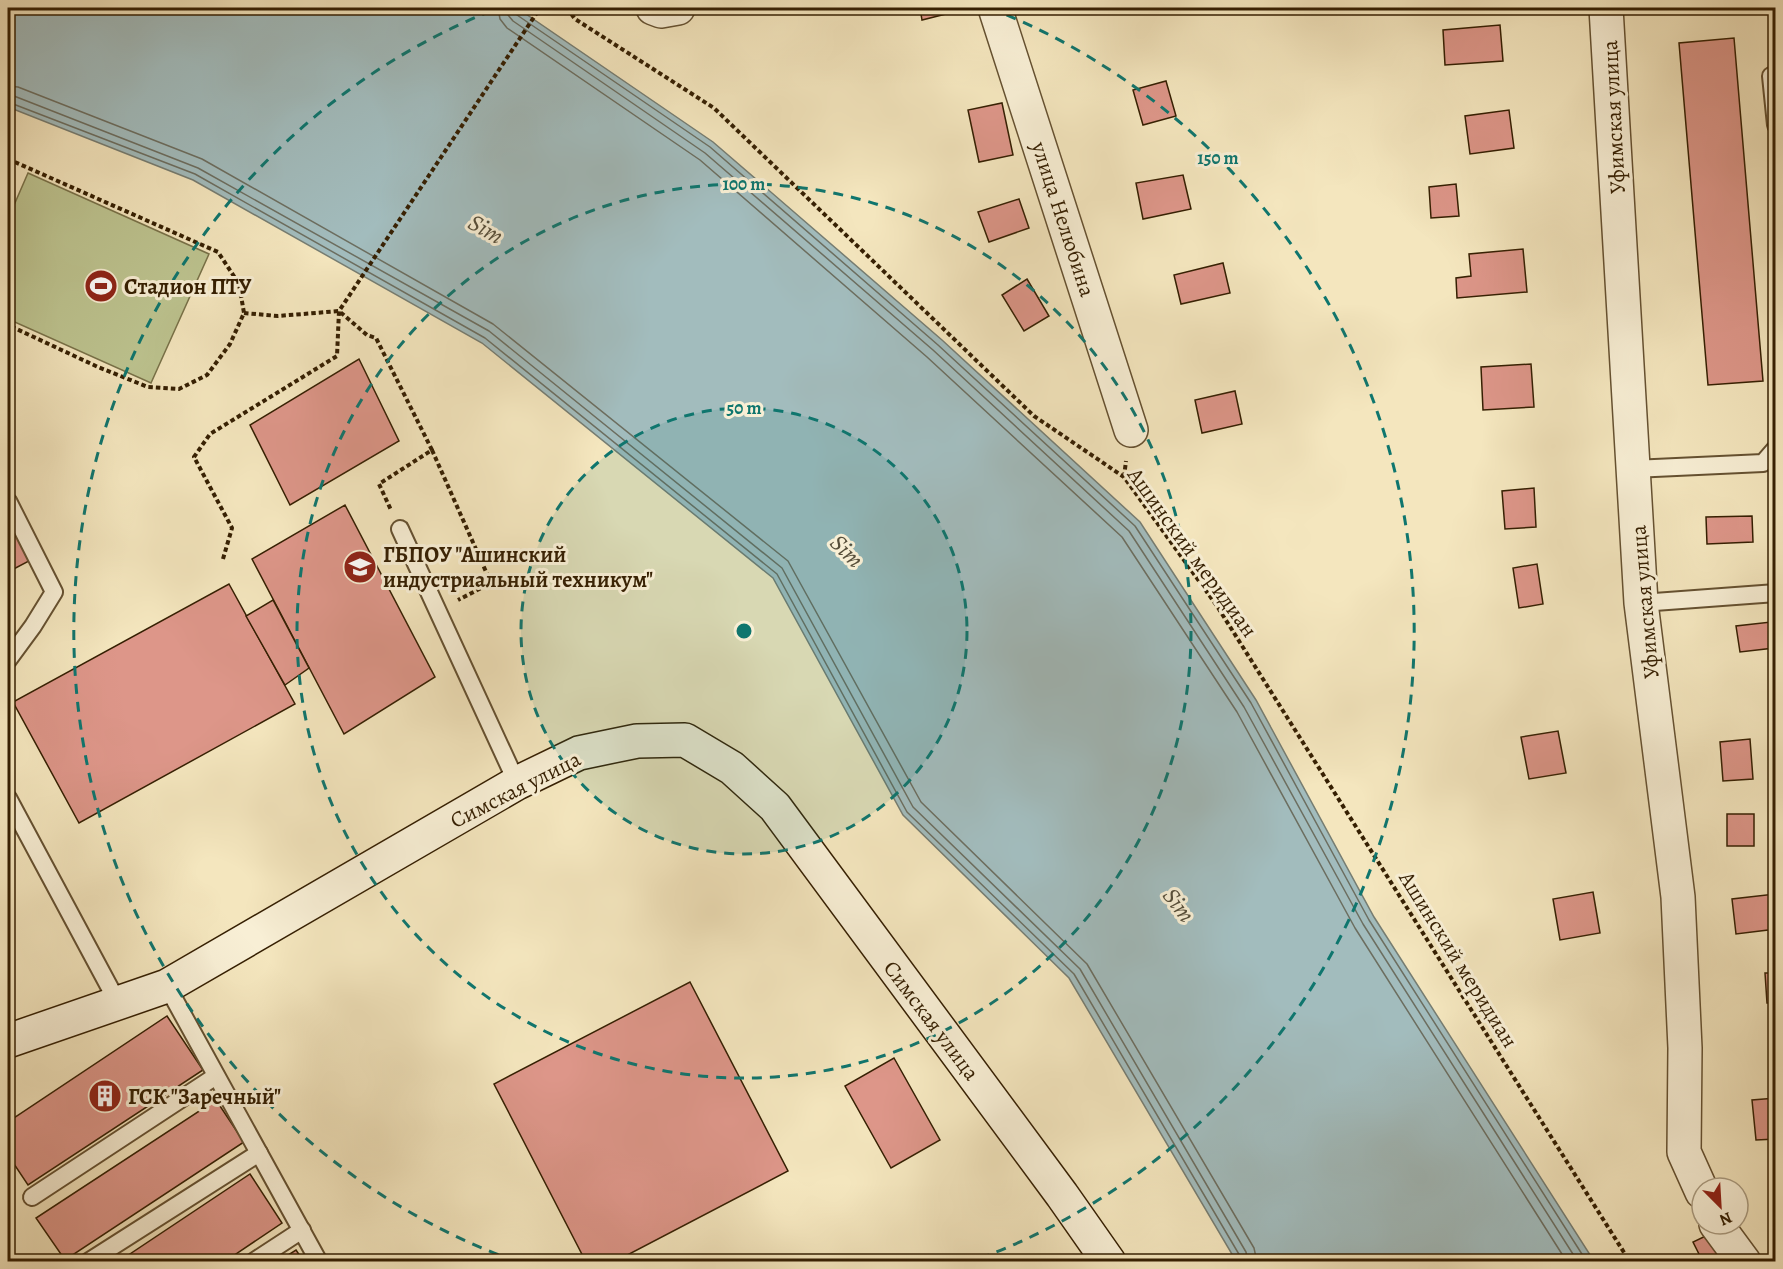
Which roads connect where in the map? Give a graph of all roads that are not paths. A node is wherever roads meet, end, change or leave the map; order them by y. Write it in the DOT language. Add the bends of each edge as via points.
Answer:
graph roads {
  1 [pos="653,8"];
  2 [pos="678,8"];
  3 [pos="995,8"];
  4 [pos="1606,8"];
  5 [pos="1776,76"];
  6 [pos="1776,125"];
  7 [pos="1131,430"];
  8 [pos="1776,448"];
  9 [pos="1633,469"];
  10 [pos="8,501"];
  11 [pos="400,529"];
  12 [pos="1776,593"];
  13 [pos="1641,603"];
  14 [pos="8,660"];
  15 [pos="517,783"];
  16 [pos="8,798"];
  17 [pos="166,987"];
  18 [pos="118,1003"];
  19 [pos="8,1041"];
  20 [pos="216,1076"];
  21 [pos="259,1153"];
  22 [pos="1695,1176"];
  23 [pos="32,1197"];
  24 [pos="302,1230"];
  25 [pos="1725,1236"];
  26 [pos="88,1262"];
  27 [pos="253,1262"];
  28 [pos="319,1262"];
  29 [pos="1109,1262"];
  30 [pos="1744,1262"];
  1 -- 2 [label="street"];
  3 -- 7 [label="street, улица Нелюбина"];
  4 -- 9 [label="street, Уфимская улица"];
  5 -- 6 [label="lane" via="1771,76"];
  8 -- 9 [label="lane" via="1763,463"];
  9 -- 13 [label="street, Уфимская улица"];
  10 -- 14 [label="lane" via="54,592"];
  11 -- 15 [label="lane"];
  12 -- 13 [label="lane"];
  13 -- 22 [label="street, Уфимская улица" via="1678,897 1685,1048 1684,1152"];
  15 -- 17 [label="street, Симская улица"];
  15 -- 29 [label="street, Симская улица" via="579,753 637,741 685,740 732,768 775,807"];
  16 -- 18 [label="lane"];
  17 -- 18 [label="street, Симская улица"];
  17 -- 20 [label="lane"];
  18 -- 19 [label="street, Симская улица"];
  20 -- 21 [label="lane"];
  20 -- 23 [label="lane"];
  21 -- 24 [label="lane"];
  21 -- 26 [label="lane"];
  24 -- 27 [label="lane"];
  24 -- 28 [label="lane"];
  25 -- 30 [label="street"];
}
